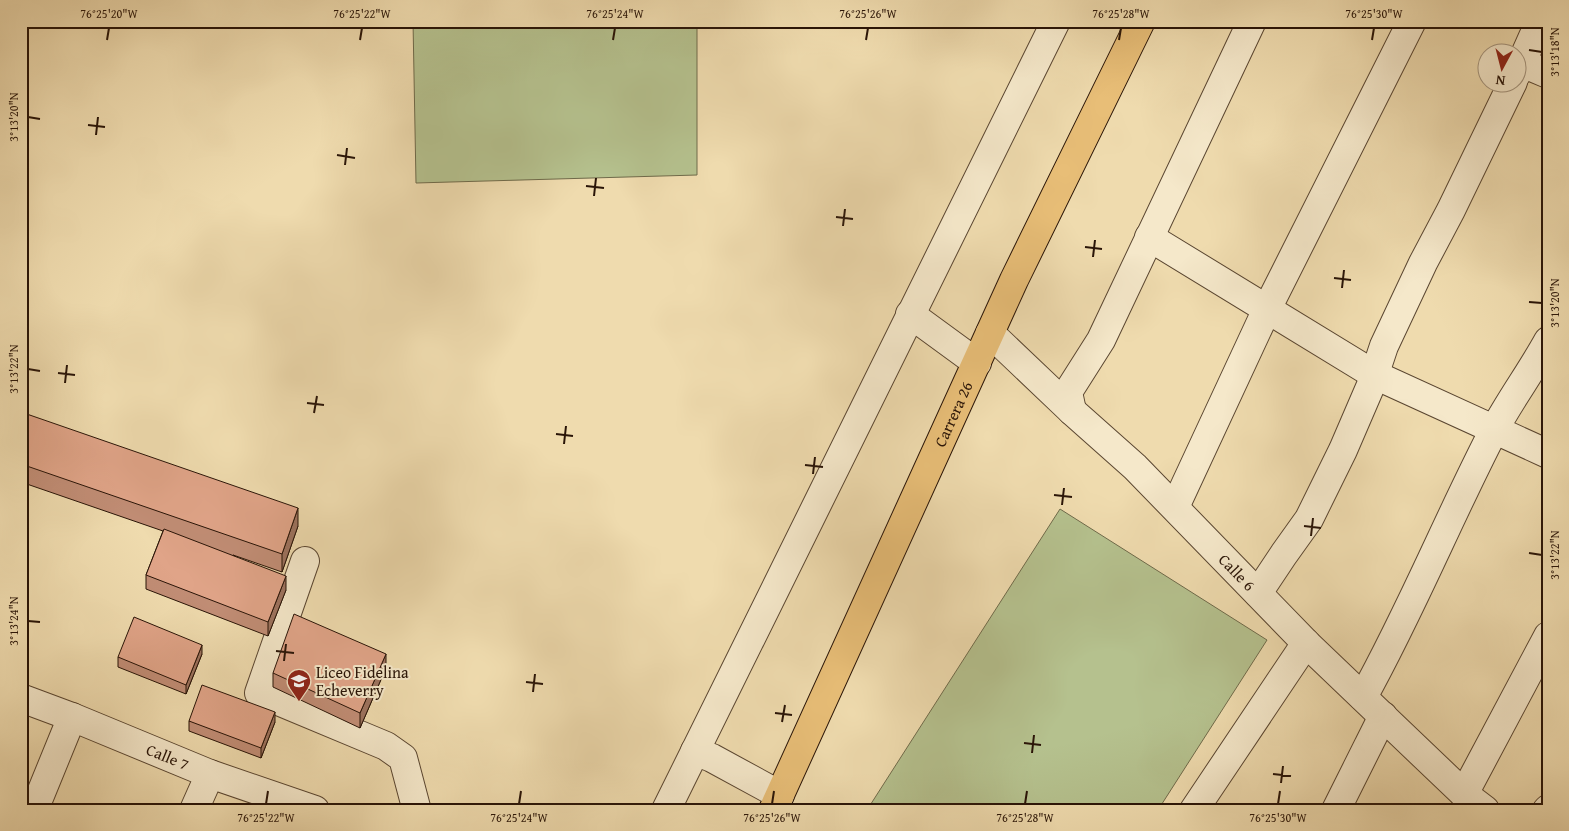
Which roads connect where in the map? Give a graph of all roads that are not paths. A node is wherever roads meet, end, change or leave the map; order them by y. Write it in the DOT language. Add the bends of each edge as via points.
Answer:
graph roads {
  1 [pos="1056,21"];
  2 [pos="1141,21"];
  3 [pos="1252,21"];
  4 [pos="1412,21"];
  5 [pos="1540,21"];
  6 [pos="1526,53"];
  7 [pos="1526,73"];
  8 [pos="1548,74"];
  9 [pos="1508,92"];
  10 [pos="1149,237"];
  11 [pos="1267,309"];
  12 [pos="910,314"];
  13 [pos="990,333"];
  14 [pos="1548,341"];
  15 [pos="977,364"];
  16 [pos="1375,375"];
  17 [pos="1072,411"];
  18 [pos="1494,430"];
  19 [pos="1548,454"];
  20 [pos="1174,507"];
  21 [pos="306,561"];
  22 [pos="1258,593"];
  23 [pos="1548,636"];
  24 [pos="1306,643"];
  25 [pos="1363,697"];
  26 [pos="21,698"];
  27 [pos="1383,716"];
  28 [pos="72,717"];
  29 [pos="695,751"];
  30 [pos="210,774"];
  31 [pos="1464,794"];
  32 [pos="776,803"];
  33 [pos="34,810"];
  34 [pos="194,810"];
  35 [pos="315,810"];
  36 [pos="415,810"];
  37 [pos="666,810"];
  38 [pos="1194,810"];
  39 [pos="1336,810"];
  40 [pos="1485,810"];
  1 -- 12 [label="street"];
  2 -- 13 [label="main road, Carrera 26"];
  3 -- 10 [label="street"];
  4 -- 11 [label="street"];
  5 -- 6 [label="street"];
  7 -- 8 [label="street"];
  9 -- 16 [label="street" via="1411,288 1384,346"];
  10 -- 11 [label="street"];
  10 -- 17 [label="street" via="1101,340 1068,392"];
  11 -- 16 [label="street"];
  11 -- 20 [label="street"];
  12 -- 15 [label="street"];
  12 -- 29 [label="street"];
  13 -- 15 [label="main road, Carrera 26"];
  13 -- 17 [label="street, Calle 6"];
  14 -- 18 [label="street"];
  15 -- 32 [label="main road, Carrera 26"];
  16 -- 18 [label="street"];
  16 -- 22 [label="street" via="1309,519"];
  17 -- 20 [label="street, Calle 6"];
  18 -- 19 [label="street"];
  18 -- 25 [label="street" via="1389,650"];
  20 -- 22 [label="street, Calle 6"];
  21 -- 36 [label="street" via="259,693 386,746 403,758"];
  22 -- 24 [label="street, Calle 6"];
  23 -- 31 [label="street"];
  24 -- 25 [label="street, Calle 6"];
  24 -- 38 [label="street"];
  25 -- 27 [label="street, Calle 6"];
  26 -- 28 [label="street, Calle 7"];
  27 -- 31 [label="street, Calle 6"];
  27 -- 39 [label="street"];
  28 -- 30 [label="street, Calle 7"];
  28 -- 33 [label="street"];
  29 -- 32 [label="street" via="712,758"];
  29 -- 37 [label="street"];
  30 -- 34 [label="street"];
  30 -- 35 [label="street, Calle 7"];
  31 -- 40 [label="street, Calle 6"];
}
